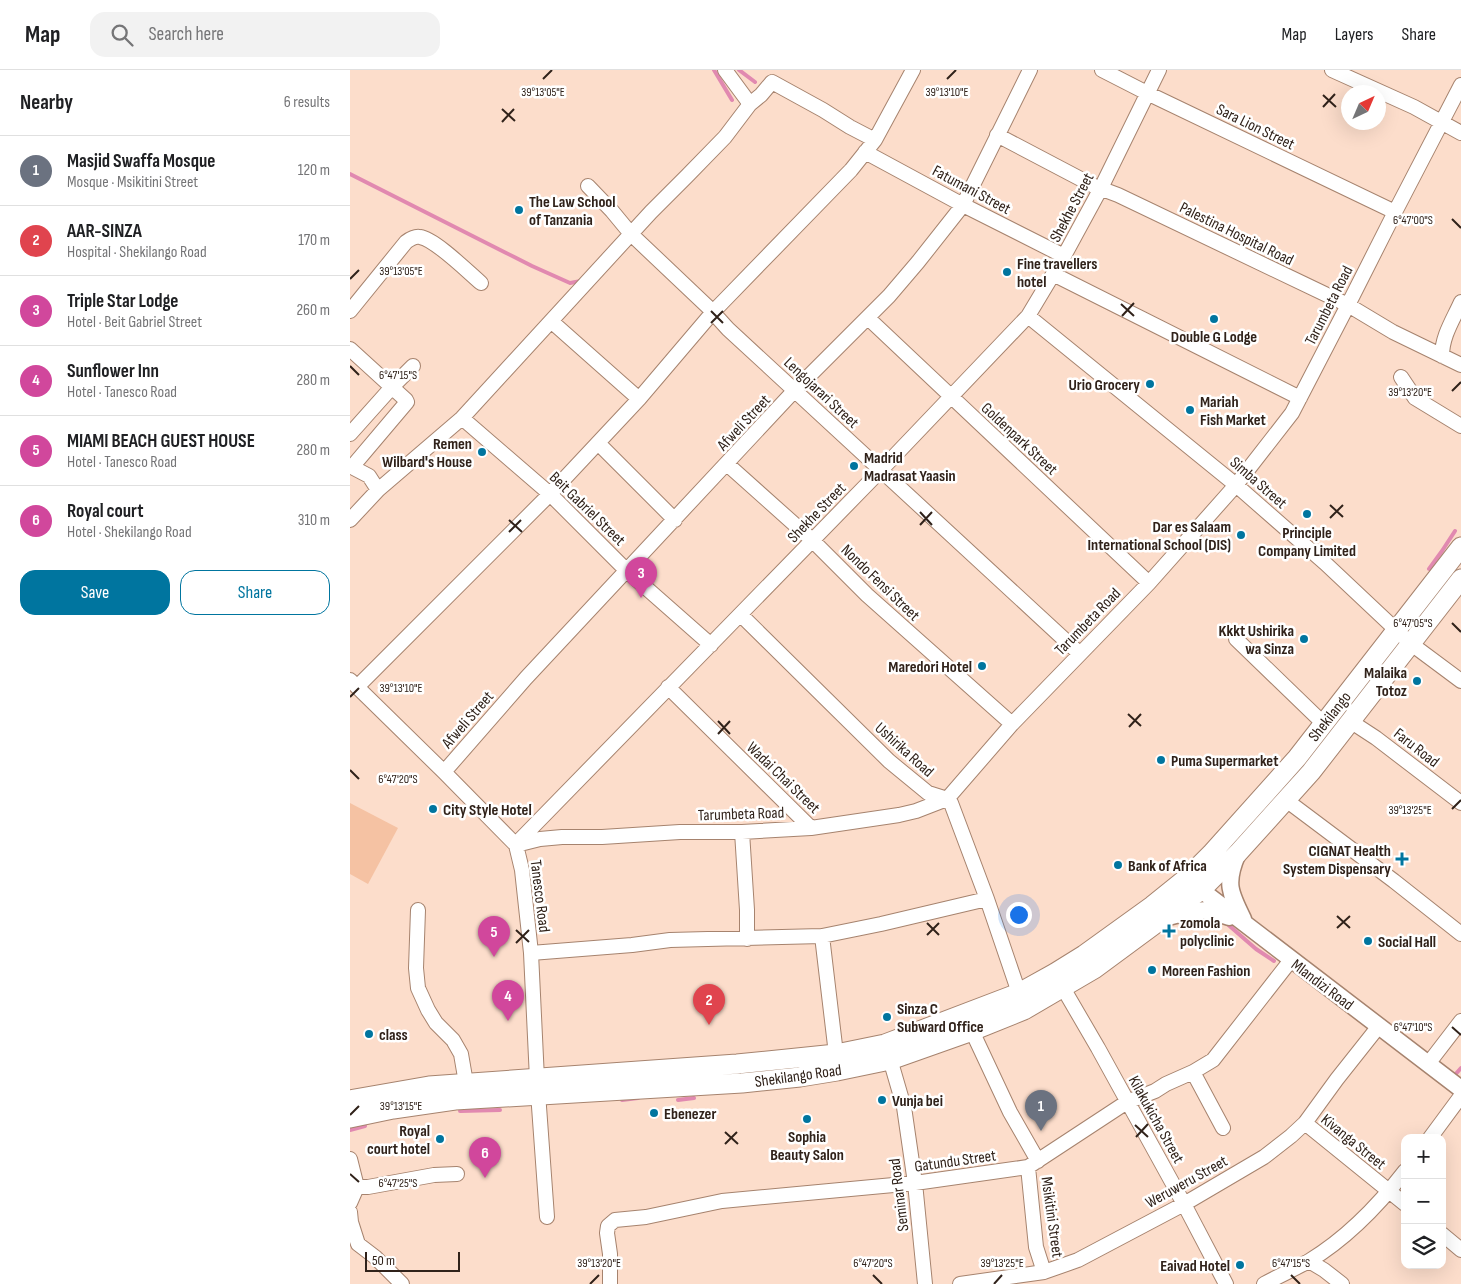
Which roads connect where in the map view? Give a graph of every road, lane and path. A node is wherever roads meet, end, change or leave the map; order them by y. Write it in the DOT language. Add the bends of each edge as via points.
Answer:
graph roads {
  1 [pos="725,70"];
  2 [pos="913,70"];
  3 [pos="1030,70"];
  4 [pos="1102,70"];
  5 [pos="1159,70"];
  6 [pos="1332,70"];
  7 [pos="775,76"];
  8 [pos="1461,86"];
  9 [pos="1147,93"];
  10 [pos="750,104"];
  11 [pos="1442,122"];
  12 [pos="1461,133"];
  13 [pos="997,135"];
  14 [pos="875,140"];
  15 [pos="865,152"];
  16 [pos="588,186"];
  17 [pos="1101,188"];
  18 [pos="963,205"];
  19 [pos="1394,212"];
  20 [pos="631,234"];
  21 [pos="1064,256"];
  22 [pos="1053,274"];
  23 [pos="481,283"];
  24 [pos="1461,302"];
  25 [pos="1348,305"];
  26 [pos="350,311"];
  27 [pos="713,312"];
  28 [pos="1028,316"];
  29 [pos="868,318"];
  30 [pos="551,321"];
  31 [pos="350,349"];
  32 [pos="1442,356"];
  33 [pos="1461,364"];
  34 [pos="413,366"];
  35 [pos="1401,377"];
  36 [pos="392,387"];
  37 [pos="794,391"];
  38 [pos="950,396"];
  39 [pos="1300,398"];
  40 [pos="639,399"];
  41 [pos="462,418"];
  42 [pos="1461,426"];
  43 [pos="350,434"];
  44 [pos="598,443"];
  45 [pos="727,464"];
  46 [pos="351,467"];
  47 [pos="881,470"];
  48 [pos="1236,485"];
  49 [pos="378,490"];
  50 [pos="550,494"];
  51 [pos="350,520"];
  52 [pos="675,520"];
  53 [pos="812,540"];
  54 [pos="1461,547"];
  55 [pos="627,571"];
  56 [pos="1461,579"];
  57 [pos="1149,583"];
  58 [pos="741,615"];
  59 [pos="1397,629"];
  60 [pos="1236,638"];
  61 [pos="1410,643"];
  62 [pos="711,645"];
  63 [pos="1079,653"];
  64 [pos="1461,681"];
  65 [pos="354,684"];
  66 [pos="668,688"];
  67 [pos="1350,721"];
  68 [pos="1012,724"];
  69 [pos="1324,724"];
  70 [pos="444,772"];
  71 [pos="947,799"];
  72 [pos="1286,800"];
  73 [pos="1461,803"];
  74 [pos="812,828"];
  75 [pos="742,832"];
  76 [pos="516,845"];
  77 [pos="1238,853"];
  78 [pos="1188,876"];
  79 [pos="1201,890"];
  80 [pos="987,899"];
  81 [pos="418,910"];
  82 [pos="1163,919"];
  83 [pos="1245,923"];
  84 [pos="1461,934"];
  85 [pos="822,936"];
  86 [pos="747,939"];
  87 [pos="531,953"];
  88 [pos="1291,960"];
  89 [pos="1059,981"];
  90 [pos="1019,993"];
  91 [pos="1461,1022"];
  92 [pos="1379,1026"];
  93 [pos="972,1030"];
  94 [pos="888,1052"];
  95 [pos="836,1054"];
  96 [pos="1428,1064"];
  97 [pos="1192,1072"];
  98 [pos="466,1083"];
  99 [pos="538,1087"];
  100 [pos="1461,1089"];
  101 [pos="1461,1096"];
  102 [pos="350,1100"];
  103 [pos="1127,1102"];
  104 [pos="350,1118"];
  105 [pos="1304,1123"];
  106 [pos="1223,1128"];
  107 [pos="1433,1134"];
  108 [pos="350,1159"];
  109 [pos="1033,1164"];
  110 [pos="457,1174"];
  111 [pos="1401,1176"];
  112 [pos="915,1183"];
  113 [pos="357,1187"];
  114 [pos="1389,1192"];
  115 [pos="1401,1201"];
  116 [pos="350,1203"];
  117 [pos="1184,1204"];
  118 [pos="350,1212"];
  119 [pos="547,1217"];
  120 [pos="1446,1237"];
  121 [pos="1461,1250"];
  122 [pos="1309,1261"];
  123 [pos="1044,1272"];
  124 [pos="402,1284"];
  125 [pos="610,1284"];
  126 [pos="925,1284"];
  127 [pos="960,1284"];
  128 [pos="1226,1284"];
  129 [pos="1264,1284"];
  130 [pos="1342,1284"];
  1 -- 10 [label="street"];
  2 -- 14 [label="street"];
  3 -- 13 [label="street, Afweli Street"];
  4 -- 9 [label="street, Sara Lion Street"];
  5 -- 9 [label="street, Shekhe Street"];
  6 -- 11 [label="street"];
  7 -- 10 [label="street" via="761,96"];
  7 -- 14 [label="street" via="823,110"];
  8 -- 11 [label="street, Tarumbeta Road"];
  9 -- 17 [label="street, Shekhe Street"];
  9 -- 19 [label="street, Sara Lion Street"];
  10 -- 20 [label="street" via="725,137"];
  11 -- 12 [label="street"];
  11 -- 19 [label="street, Tarumbeta Road"];
  13 -- 17 [label="street, Palestina Hospital Road"];
  13 -- 18 [label="street, Afweli Street"];
  14 -- 15 [label="street"];
  15 -- 18 [label="street, Fatumani Street"];
  15 -- 27 [label="street"];
  16 -- 20 [label="street, Lengojarari Street"];
  17 -- 21 [label="street, Shekhe Street"];
  17 -- 25 [label="street, Palestina Hospital Road"];
  18 -- 21 [label="street, Fatumani Street"];
  18 -- 29 [label="street, Afweli Street"];
  19 -- 25 [label="street, Tarumbeta Road"];
  20 -- 27 [label="street, Lengojarari Street"];
  20 -- 30 [label="street"];
  21 -- 22 [label="street, Shekhe Street"];
  22 -- 28 [label="street, Shekhe Street"];
  22 -- 39 [label="street"];
  23 -- 26 [label="street" via="431,241 419,236 406,242"];
  24 -- 32 [label="street" via="1444,338"];
  25 -- 32 [label="street, Palestina Hospital Road"];
  25 -- 39 [label="street, Tarumbeta Road"];
  27 -- 37 [label="street, Lengojarari Street"];
  27 -- 40 [label="street"];
  28 -- 38 [label="street, Shekhe Street"];
  28 -- 48 [label="street, Simba Street"];
  29 -- 37 [label="street, Afweli Street"];
  29 -- 38 [label="street, Goldenpark Street"];
  30 -- 40 [label="street"];
  30 -- 41 [label="street"];
  31 -- 36 [label="street"];
  32 -- 33 [label="street, Palestina Hospital Road"];
  34 -- 36 [label="street"];
  35 -- 42 [label="street" via="1416,398"];
  36 -- 43 [label="street"];
  36 -- 46 [label="street" via="407,402"];
  37 -- 45 [label="street, Afweli Street"];
  37 -- 47 [label="street, Lengojarari Street"];
  38 -- 47 [label="street, Shekhe Street"];
  38 -- 57 [label="street, Goldenpark Street"];
  39 -- 48 [label="street, Tarumbeta Road"];
  40 -- 44 [label="street"];
  41 -- 49 [label="street"];
  41 -- 50 [label="street, Beit Gabriel Street"];
  44 -- 50 [label="street"];
  44 -- 52 [label="street"];
  45 -- 52 [label="street, Afweli Street"];
  45 -- 53 [label="street, Nondo Fensi Street"];
  46 -- 49 [label="street" via="369,476"];
  47 -- 53 [label="street, Shekhe Street"];
  47 -- 63 [label="street, Lengojarari Street"];
  48 -- 57 [label="street, Tarumbeta Road"];
  48 -- 59 [label="street, Simba Street"];
  49 -- 51 [label="street"];
  50 -- 55 [label="street, Beit Gabriel Street"];
  50 -- 65 [label="street"];
  52 -- 55 [label="street, Afweli Street"];
  53 -- 58 [label="street, Shekhe Street"];
  53 -- 68 [label="street, Nondo Fensi Street" via="867,595"];
  54 -- 59 [label="main road, Shekilango"];
  55 -- 62 [label="street, Beit Gabriel Street"];
  55 -- 70 [label="street, Afweli Street" via="526,678"];
  56 -- 61 [label="main road, Shekilango"];
  57 -- 63 [label="street, Tarumbeta Road"];
  58 -- 62 [label="street, Shekhe Street"];
  58 -- 71 [label="street, Ushirika Road" via="889,761 928,793"];
  59 -- 61 [label="street, Simba Street"];
  59 -- 69 [label="main road, Shekilango"];
  60 -- 69 [label="street"];
  61 -- 64 [label="street, Simba Street"];
  61 -- 67 [label="main road, Shekilango"];
  62 -- 66 [label="street, Shekhe Street"];
  63 -- 68 [label="street, Tarumbeta Road"];
  65 -- 70 [label="street, Tanesco Road"];
  66 -- 74 [label="street, Wadai Chai Street"];
  66 -- 76 [label="street, Shekhe Street"];
  67 -- 72 [label="main road, Shekilango"];
  67 -- 73 [label="street, Faru Road"];
  68 -- 71 [label="street, Tarumbeta Road"];
  69 -- 78 [label="main road, Shekilango" via="1264,796"];
  70 -- 76 [label="street, Tanesco Road"];
  71 -- 74 [label="street, Tarumbeta Road" via="899,815"];
  71 -- 80 [label="street"];
  72 -- 77 [label="main road, Shekilango"];
  72 -- 84 [label="street"];
  74 -- 75 [label="street, Tarumbeta Road"];
  75 -- 76 [label="street, Tarumbeta Road" via="562,837"];
  75 -- 86 [label="street"];
  76 -- 87 [label="street, Tanesco Road" via="522,870"];
  77 -- 79 [label="main road, Shekilango"];
  77 -- 83 [label="street" via="1230,878 1231,895"];
  78 -- 79 [label="street, Mlandizi Road"];
  78 -- 89 [label="main road, Shekilango Road" via="1084,955"];
  79 -- 82 [label="main road, Shekilango Road"];
  79 -- 83 [label="street, Mlandizi Road"];
  80 -- 85 [label="street"];
  80 -- 90 [label="street"];
  81 -- 98 [label="street" via="418,988 436,1024 453,1040 461,1054"];
  82 -- 83 [label="street" via="1207,910"];
  82 -- 89 [label="main road, Shekilango Road" via="1094,969"];
  83 -- 88 [label="street, Mlandizi Road"];
  85 -- 86 [label="street"];
  85 -- 95 [label="street"];
  86 -- 87 [label="street" via="670,940"];
  87 -- 99 [label="street, Tanesco Road"];
  88 -- 92 [label="street, Mlandizi Road"];
  88 -- 97 [label="street, Gatundu Street" via="1212,1060"];
  89 -- 90 [label="main road, Shekilango Road"];
  89 -- 93 [label="main road, Shekilango Road" via="1024,1010"];
  89 -- 103 [label="street, Kilakukicha Street"];
  90 -- 94 [label="main road, Shekilango Road"];
  91 -- 96 [label="street"];
  92 -- 96 [label="street, Mlandizi Road"];
  92 -- 105 [label="street, Weruweru Street"];
  93 -- 94 [label="main road, Shekilango Road"];
  93 -- 109 [label="street, Msikitini Street"];
  94 -- 95 [label="main road, Shekilango Road"];
  94 -- 99 [label="main road, Shekilango Road" via="837,1071 771,1080"];
  94 -- 112 [label="street, Seminar Road" via="904,1107"];
  95 -- 99 [label="main road, Shekilango Road"];
  96 -- 100 [label="street, Mlandizi Road"];
  97 -- 103 [label="street, Gatundu Street" via="1155,1092"];
  97 -- 106 [label="street"];
  98 -- 99 [label="main road, Shekilango Road"];
  98 -- 102 [label="main road, Shekilango Road"];
  99 -- 104 [label="main road, Shekilango Road"];
  99 -- 119 [label="street, Tanesco Road"];
  101 -- 107 [label="street"];
  103 -- 109 [label="street, Gatundu Street"];
  103 -- 117 [label="street, Kilakukicha Street"];
  105 -- 114 [label="street, Kivanga Street"];
  105 -- 117 [label="street, Weruweru Street" via="1264,1157"];
  108 -- 113 [label="street"];
  109 -- 112 [label="street, Gatundu Street"];
  109 -- 123 [label="street, Msikitini Street" via="1036,1247"];
  110 -- 113 [label="street"];
  111 -- 114 [label="street"];
  112 -- 125 [label="street, Gatundu Street" via="722,1201 615,1220 608,1226 607,1233"];
  112 -- 126 [label="street, Seminar Road"];
  113 -- 116 [label="street"];
  114 -- 115 [label="street, Kivanga Street"];
  114 -- 122 [label="street" via="1363,1220"];
  117 -- 123 [label="street, Weruweru Street" via="1078,1260"];
  117 -- 128 [label="street, Kilakukicha Street"];
  118 -- 124 [label="street" via="358,1244"];
  120 -- 121 [label="street"];
  122 -- 129 [label="street"];
  122 -- 130 [label="street"];
  123 -- 127 [label="street, Weruweru Street"];
}
